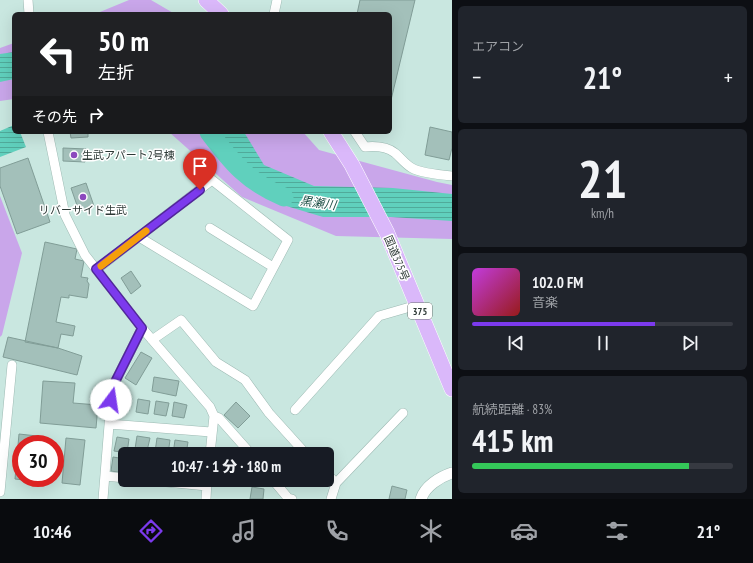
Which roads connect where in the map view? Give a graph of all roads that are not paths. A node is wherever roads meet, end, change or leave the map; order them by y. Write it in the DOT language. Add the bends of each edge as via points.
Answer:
graph roads {
  1 [pos="28,0"];
  2 [pos="206,0"];
  3 [pos="277,0"];
  4 [pos="29,12"];
  5 [pos="219,12"];
  6 [pos="274,12"];
  7 [pos="48,134"];
  8 [pos="332,134"];
  9 [pos="356,134"];
  10 [pos="452,176"];
  11 [pos="210,228"];
  12 [pos="139,237"];
  13 [pos="273,267"];
  14 [pos="96,269"];
  15 [pos="417,304"];
  16 [pos="142,328"];
  17 [pos="152,340"];
  18 [pos="12,365"];
  19 [pos="452,389"];
  20 [pos="295,410"];
  21 [pos="403,413"];
  22 [pos="214,416"];
  23 [pos="109,424"];
  24 [pos="212,432"];
  25 [pos="211,447"];
  26 [pos="245,447"];
  27 [pos="300,447"];
  28 [pos="452,473"];
  29 [pos="105,476"];
  30 [pos="118,477"];
  31 [pos="336,483"];
  32 [pos="207,487"];
  33 [pos="279,487"];
  34 [pos="0,492"];
  35 [pos="103,499"];
  36 [pos="206,499"];
  37 [pos="292,499"];
  38 [pos="331,499"];
  39 [pos="421,499"];
  1 -- 4 [label="street"];
  2 -- 5 [label="highway"];
  3 -- 6 [label="street"];
  7 -- 14 [label="street" via="65,216 85,255"];
  8 -- 15 [label="highway, 国道375号 / 375" via="352,165 387,233"];
  9 -- 10 [label="street" via="365,147 374,146 395,153 413,169"];
  11 -- 13 [label="street"];
  12 -- 13 [label="street" via="253,306"];
  12 -- 13 [label="street" via="212,180 288,240"];
  12 -- 14 [label="street"];
  14 -- 16 [label="street"];
  15 -- 19 [label="highway, 国道375号 / 375"];
  15 -- 20 [label="street" via="379,316"];
  16 -- 17 [label="street"];
  16 -- 23 [label="street" via="112,388"];
  17 -- 22 [label="street" via="210,407"];
  17 -- 27 [label="street" via="181,320 216,362 245,380 269,413"];
  18 -- 34 [label="street"];
  21 -- 31 [label="street"];
  22 -- 24 [label="street"];
  22 -- 26 [label="street" via="219,418"];
  23 -- 24 [label="street"];
  23 -- 29 [label="street"];
  24 -- 25 [label="street"];
  28 -- 39 [label="street" via="442,476 424,491"];
  29 -- 30 [label="street"];
  29 -- 35 [label="street"];
  31 -- 38 [label="street"];
  32 -- 36 [label="street"];
  33 -- 37 [label="street"];
}
